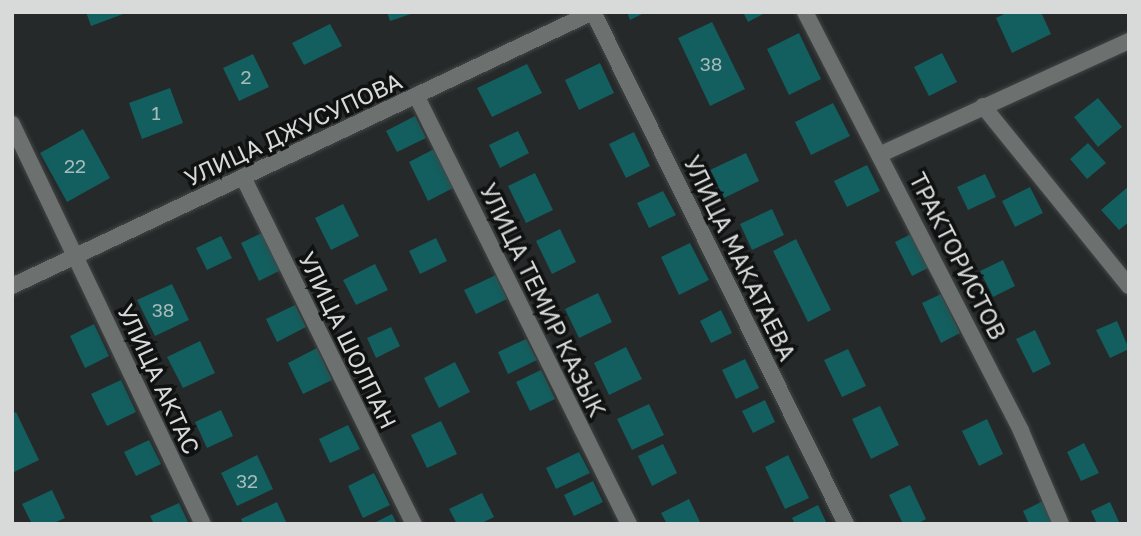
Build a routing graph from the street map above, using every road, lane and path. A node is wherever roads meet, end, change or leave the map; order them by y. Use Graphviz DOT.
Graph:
graph roads {
  1 [pos="593,12"];
  2 [pos="805,12"];
  3 [pos="1129,41"];
  4 [pos="417,97"];
  5 [pos="983,106"];
  6 [pos="12,124"];
  7 [pos="881,155"];
  8 [pos="243,177"];
  9 [pos="75,254"];
  10 [pos="12,286"];
  11 [pos="1129,286"];
  12 [pos="203,524"];
  13 [pos="414,524"];
  14 [pos="629,524"];
  15 [pos="846,524"];
  16 [pos="1061,524"];
  1 -- 4 [label="street, УЛИЦА ДЖУСУПОВА"];
  1 -- 15 [label="street, УЛИЦА МАКАТАЕВА"];
  2 -- 7 [label="street, ТРАКТОРИСТОВ"];
  3 -- 5 [label="street"];
  4 -- 8 [label="street, УЛИЦА ДЖУСУПОВА"];
  4 -- 14 [label="street, УЛИЦА ТЕМИР КАЗЫК"];
  5 -- 7 [label="street"];
  5 -- 11 [label="street"];
  6 -- 9 [label="street, УЛИЦА АКТАС"];
  7 -- 16 [label="street, ТРАКТОРИСТОВ"];
  8 -- 9 [label="street, УЛИЦА ДЖУСУПОВА"];
  8 -- 13 [label="street, УЛИЦА ШОЛПАН"];
  9 -- 10 [label="street, УЛИЦА ДЖУСУПОВА"];
  9 -- 12 [label="street, УЛИЦА АКТАС"];
}
